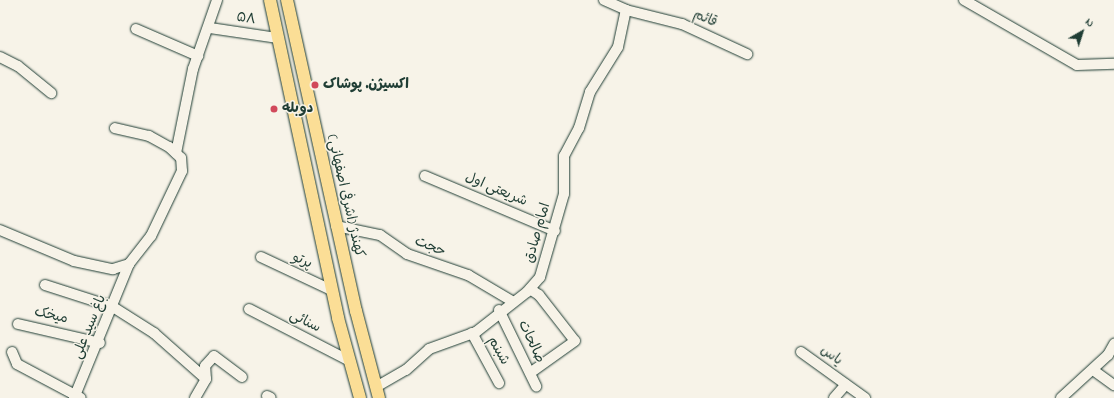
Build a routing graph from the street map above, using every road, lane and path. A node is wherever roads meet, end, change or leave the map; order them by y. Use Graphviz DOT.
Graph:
graph roads {
  1 [pos="217,0"];
  2 [pos="270,0"];
  3 [pos="287,0"];
  4 [pos="604,0"];
  5 [pos="964,0"];
  6 [pos="626,10"];
  7 [pos="210,28"];
  8 [pos="136,29"];
  9 [pos="278,38"];
  10 [pos="747,54"];
  11 [pos="198,56"];
  12 [pos="0,57"];
  13 [pos="1114,64"];
  14 [pos="305,83"];
  15 [pos="288,86"];
  16 [pos="51,92"];
  17 [pos="115,128"];
  18 [pos="176,153"];
  19 [pos="425,176"];
  20 [pos="336,226"];
  21 [pos="0,230"];
  22 [pos="555,231"];
  23 [pos="261,257"];
  24 [pos="129,264"];
  25 [pos="45,285"];
  26 [pos="530,289"];
  27 [pos="332,290"];
  28 [pos="512,301"];
  29 [pos="113,307"];
  30 [pos="249,309"];
  31 [pos="500,310"];
  32 [pos="18,324"];
  33 [pos="472,333"];
  34 [pos="100,343"];
  35 [pos="1114,346"];
  36 [pos="12,352"];
  37 [pos="801,352"];
  38 [pos="348,360"];
  39 [pos="1093,370"];
  40 [pos="530,373"];
  41 [pos="242,378"];
  42 [pos="206,379"];
  43 [pos="499,383"];
  44 [pos="846,384"];
  45 [pos="1114,385"];
  46 [pos="536,386"];
  47 [pos="378,393"];
  48 [pos="77,397"];
  49 [pos="195,398"];
  50 [pos="360,398"];
  51 [pos="834,398"];
  52 [pos="865,398"];
  53 [pos="1061,398"];
  1 -- 7 [label="street"];
  2 -- 9 [label="main road"];
  3 -- 14 [label="main road, کهندژ (اشرفی اصفهانی)"];
  4 -- 6 [label="street, قائم"];
  5 -- 13 [label="street"];
  6 -- 10 [label="street, قائم"];
  6 -- 22 [label="street, امام صادق"];
  7 -- 9 [label="street, ۵۸"];
  7 -- 11 [label="street"];
  8 -- 11 [label="street"];
  9 -- 15 [label="main road"];
  11 -- 18 [label="street"];
  12 -- 16 [label="street"];
  14 -- 15 [label="main road"];
  14 -- 20 [label="main road, کهندژ (اشرفی اصفهانی)"];
  15 -- 27 [label="main road"];
  17 -- 18 [label="street"];
  18 -- 24 [label="street, باغ سید علی"];
  19 -- 22 [label="street, شریعتی اول"];
  20 -- 28 [label="street, حجت"];
  20 -- 47 [label="main road, کهندژ (اشرفی اصفهانی)"];
  21 -- 24 [label="street"];
  22 -- 26 [label="street, امام صادق"];
  23 -- 27 [label="street, پرتو"];
  24 -- 29 [label="street, باغ سید علی"];
  25 -- 29 [label="street"];
  26 -- 28 [label="street, امام صادق"];
  26 -- 40 [label="street"];
  27 -- 38 [label="main road"];
  28 -- 31 [label="street, امام صادق"];
  29 -- 34 [label="street, باغ سید علی"];
  29 -- 42 [label="street"];
  30 -- 38 [label="street, سنائی"];
  31 -- 33 [label="street, امام صادق"];
  31 -- 40 [label="street, صالحات"];
  32 -- 34 [label="street, میخک"];
  33 -- 43 [label="street, شبنم"];
  33 -- 47 [label="street, امام صادق"];
  34 -- 48 [label="street, باغ سید علی"];
  35 -- 39 [label="street"];
  36 -- 48 [label="street"];
  37 -- 44 [label="street, یاس"];
  38 -- 50 [label="main road"];
  39 -- 45 [label="street"];
  39 -- 53 [label="street"];
  40 -- 46 [label="street, صالحات"];
  41 -- 42 [label="street"];
  42 -- 49 [label="street"];
  44 -- 51 [label="street"];
  44 -- 52 [label="street, یاس"];
}
